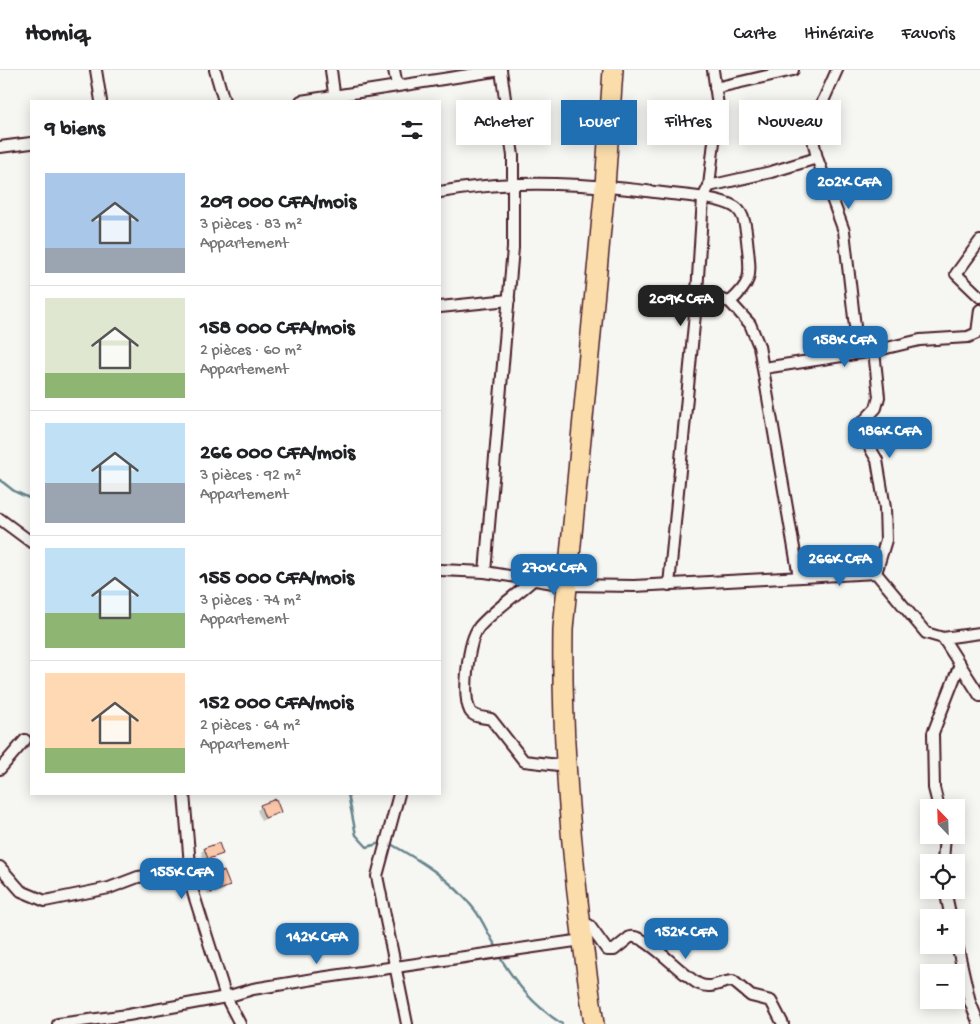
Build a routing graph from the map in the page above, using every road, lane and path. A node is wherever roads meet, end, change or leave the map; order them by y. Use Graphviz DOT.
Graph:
graph roads {
  1 [pos="96,70"];
  2 [pos="215,70"];
  3 [pos="331,70"];
  4 [pos="394,70"];
  5 [pos="501,70"];
  6 [pos="612,70"];
  7 [pos="713,70"];
  8 [pos="793,70"];
  9 [pos="837,70"];
  10 [pos="779,72"];
  11 [pos="396,86"];
  12 [pos="715,88"];
  13 [pos="335,98"];
  14 [pos="101,100"];
  15 [pos="224,100"];
  16 [pos="312,100"];
  17 [pos="30,143"];
  18 [pos="0,147"];
  19 [pos="817,158"];
  20 [pos="514,184"];
  21 [pos="605,186"];
  22 [pos="709,186"];
  23 [pos="441,192"];
  24 [pos="703,198"];
  25 [pos="980,241"];
  26 [pos="697,293"];
  27 [pos="980,297"];
  28 [pos="509,300"];
  29 [pos="730,302"];
  30 [pos="441,307"];
  31 [pos="980,310"];
  32 [pos="874,351"];
  33 [pos="858,353"];
  34 [pos="764,368"];
  35 [pos="0,519"];
  36 [pos="30,541"];
  37 [pos="441,570"];
  38 [pos="484,572"];
  39 [pos="876,573"];
  40 [pos="799,577"];
  41 [pos="532,581"];
  42 [pos="566,585"];
  43 [pos="669,585"];
  44 [pos="980,633"];
  45 [pos="943,638"];
  46 [pos="960,664"];
  47 [pos="980,696"];
  48 [pos="25,740"];
  49 [pos="567,766"];
  50 [pos="0,768"];
  51 [pos="184,795"];
  52 [pos="399,795"];
  53 [pos="937,799"];
  54 [pos="0,867"];
  55 [pos="191,871"];
  56 [pos="582,934"];
  57 [pos="959,954"];
  58 [pos="395,968"];
  59 [pos="226,997"];
  60 [pos="85,1022"];
  61 [pos="58,1024"];
  62 [pos="240,1024"];
  63 [pos="407,1024"];
  64 [pos="594,1024"];
  65 [pos="783,1024"];
  66 [pos="979,1024"];
  1 -- 14 [label="street"];
  2 -- 15 [label="street"];
  3 -- 13 [label="street"];
  4 -- 11 [label="street"];
  5 -- 11 [label="street"];
  5 -- 20 [label="street"];
  6 -- 21 [label="highway"];
  7 -- 12 [label="street"];
  8 -- 10 [label="street"];
  9 -- 19 [label="street"];
  10 -- 12 [label="street"];
  11 -- 13 [label="street"];
  12 -- 22 [label="street"];
  13 -- 16 [label="street"];
  17 -- 18 [label="street"];
  19 -- 22 [label="street"];
  19 -- 33 [label="street"];
  20 -- 21 [label="street"];
  20 -- 23 [label="street"];
  20 -- 28 [label="street"];
  21 -- 24 [label="street"];
  21 -- 42 [label="highway"];
  22 -- 24 [label="street"];
  24 -- 26 [label="street"];
  24 -- 29 [label="street"];
  25 -- 27 [label="street"];
  26 -- 29 [label="street"];
  26 -- 43 [label="street"];
  28 -- 30 [label="street"];
  28 -- 38 [label="street"];
  29 -- 34 [label="street"];
  31 -- 32 [label="street"];
  32 -- 33 [label="street"];
  32 -- 39 [label="street"];
  33 -- 34 [label="street"];
  34 -- 40 [label="street"];
  35 -- 36 [label="street"];
  37 -- 38 [label="street"];
  38 -- 41 [label="street"];
  39 -- 40 [label="street"];
  39 -- 45 [label="street"];
  40 -- 43 [label="street"];
  41 -- 42 [label="street"];
  41 -- 49 [label="street"];
  42 -- 43 [label="street"];
  42 -- 49 [label="highway"];
  44 -- 45 [label="street"];
  45 -- 46 [label="street"];
  46 -- 47 [label="street"];
  46 -- 53 [label="street"];
  48 -- 50 [label="street"];
  49 -- 56 [label="highway"];
  51 -- 55 [label="street"];
  52 -- 58 [label="street"];
  54 -- 55 [label="street"];
  55 -- 59 [label="street"];
  56 -- 58 [label="street"];
  56 -- 64 [label="highway"];
  56 -- 65 [label="street"];
  57 -- 66 [label="street"];
  58 -- 59 [label="street"];
  58 -- 63 [label="street"];
  59 -- 60 [label="street"];
  59 -- 62 [label="street"];
  60 -- 61 [label="street"];
}
